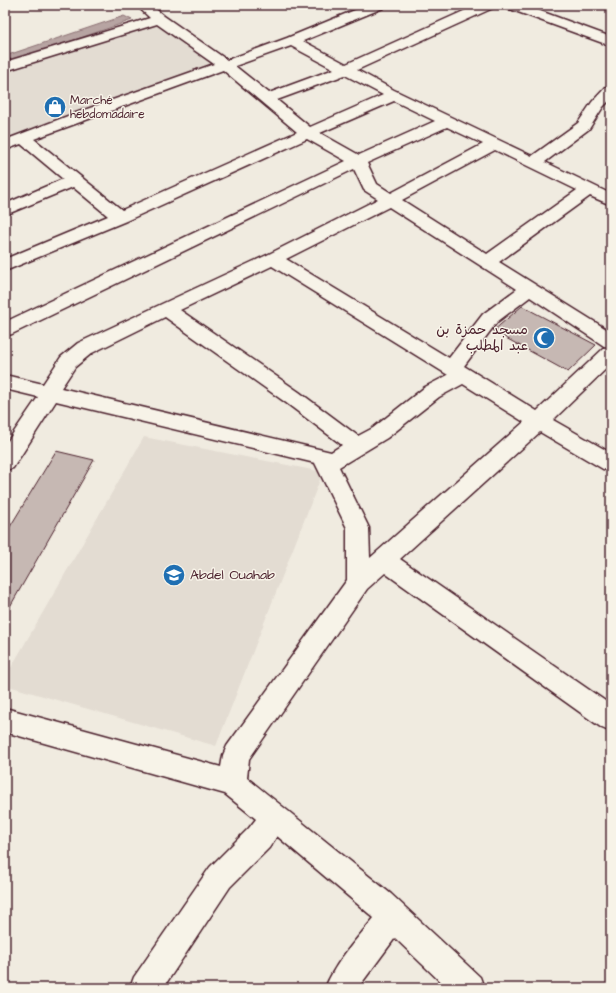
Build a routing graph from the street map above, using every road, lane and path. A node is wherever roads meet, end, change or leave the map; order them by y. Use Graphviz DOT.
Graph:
graph roads {
  1 [pos="143,5"];
  2 [pos="378,5"];
  3 [pos="488,5"];
  4 [pos="512,5"];
  5 [pos="159,19"];
  6 [pos="292,41"];
  7 [pos="611,42"];
  8 [pos="225,65"];
  9 [pos="5,67"];
  10 [pos="346,70"];
  11 [pos="611,90"];
  12 [pos="394,96"];
  13 [pos="267,99"];
  14 [pos="447,121"];
  15 [pos="308,133"];
  16 [pos="24,139"];
  17 [pos="495,144"];
  18 [pos="5,145"];
  19 [pos="358,161"];
  20 [pos="533,163"];
  21 [pos="75,180"];
  22 [pos="603,194"];
  23 [pos="390,200"];
  24 [pos="5,210"];
  25 [pos="120,217"];
  26 [pos="273,258"];
  27 [pos="487,262"];
  28 [pos="5,265"];
  29 [pos="529,289"];
  30 [pos="166,309"];
  31 [pos="5,330"];
  32 [pos="611,341"];
  33 [pos="611,353"];
  34 [pos="458,372"];
  35 [pos="5,382"];
  36 [pos="49,393"];
  37 [pos="538,422"];
  38 [pos="357,446"];
  39 [pos="5,462"];
  40 [pos="611,463"];
  41 [pos="327,464"];
  42 [pos="384,560"];
  43 [pos="359,582"];
  44 [pos="611,720"];
  45 [pos="7,724"];
  46 [pos="233,783"];
  47 [pos="274,816"];
  48 [pos="394,916"];
  49 [pos="145,988"];
  50 [pos="340,988"];
  51 [pos="469,988"];
  1 -- 5 [label="street"];
  2 -- 6 [label="street"];
  3 -- 10 [label="street"];
  4 -- 7 [label="street"];
  5 -- 8 [label="street"];
  5 -- 9 [label="street"];
  6 -- 8 [label="street"];
  6 -- 10 [label="street"];
  8 -- 13 [label="street"];
  8 -- 16 [label="street"];
  10 -- 12 [label="street"];
  10 -- 13 [label="street"];
  11 -- 20 [label="street"];
  12 -- 14 [label="street"];
  12 -- 15 [label="street"];
  13 -- 15 [label="street"];
  14 -- 17 [label="street"];
  14 -- 19 [label="street"];
  15 -- 19 [label="street"];
  15 -- 25 [label="street"];
  16 -- 18 [label="street"];
  16 -- 21 [label="street"];
  17 -- 20 [label="street"];
  17 -- 23 [label="street"];
  19 -- 23 [label="street"];
  19 -- 31 [label="street"];
  20 -- 22 [label="street"];
  21 -- 24 [label="street"];
  21 -- 25 [label="street"];
  22 -- 27 [label="street"];
  23 -- 26 [label="street"];
  23 -- 27 [label="street"];
  25 -- 28 [label="street"];
  26 -- 30 [label="street"];
  26 -- 34 [label="street"];
  27 -- 29 [label="street"];
  29 -- 32 [label="street"];
  29 -- 34 [label="street"];
  30 -- 36 [label="street"];
  30 -- 38 [label="street"];
  33 -- 37 [label="street"];
  34 -- 37 [label="street"];
  34 -- 38 [label="street"];
  35 -- 36 [label="street"];
  36 -- 39 [label="street"];
  36 -- 41 [label="street"];
  37 -- 40 [label="street"];
  37 -- 42 [label="street"];
  38 -- 41 [label="street"];
  41 -- 43 [label="street"];
  42 -- 43 [label="street"];
  42 -- 44 [label="street"];
  43 -- 46 [label="street"];
  45 -- 46 [label="street"];
  46 -- 47 [label="street"];
  47 -- 48 [label="street"];
  47 -- 49 [label="street"];
  48 -- 50 [label="street"];
  48 -- 51 [label="street"];
}
